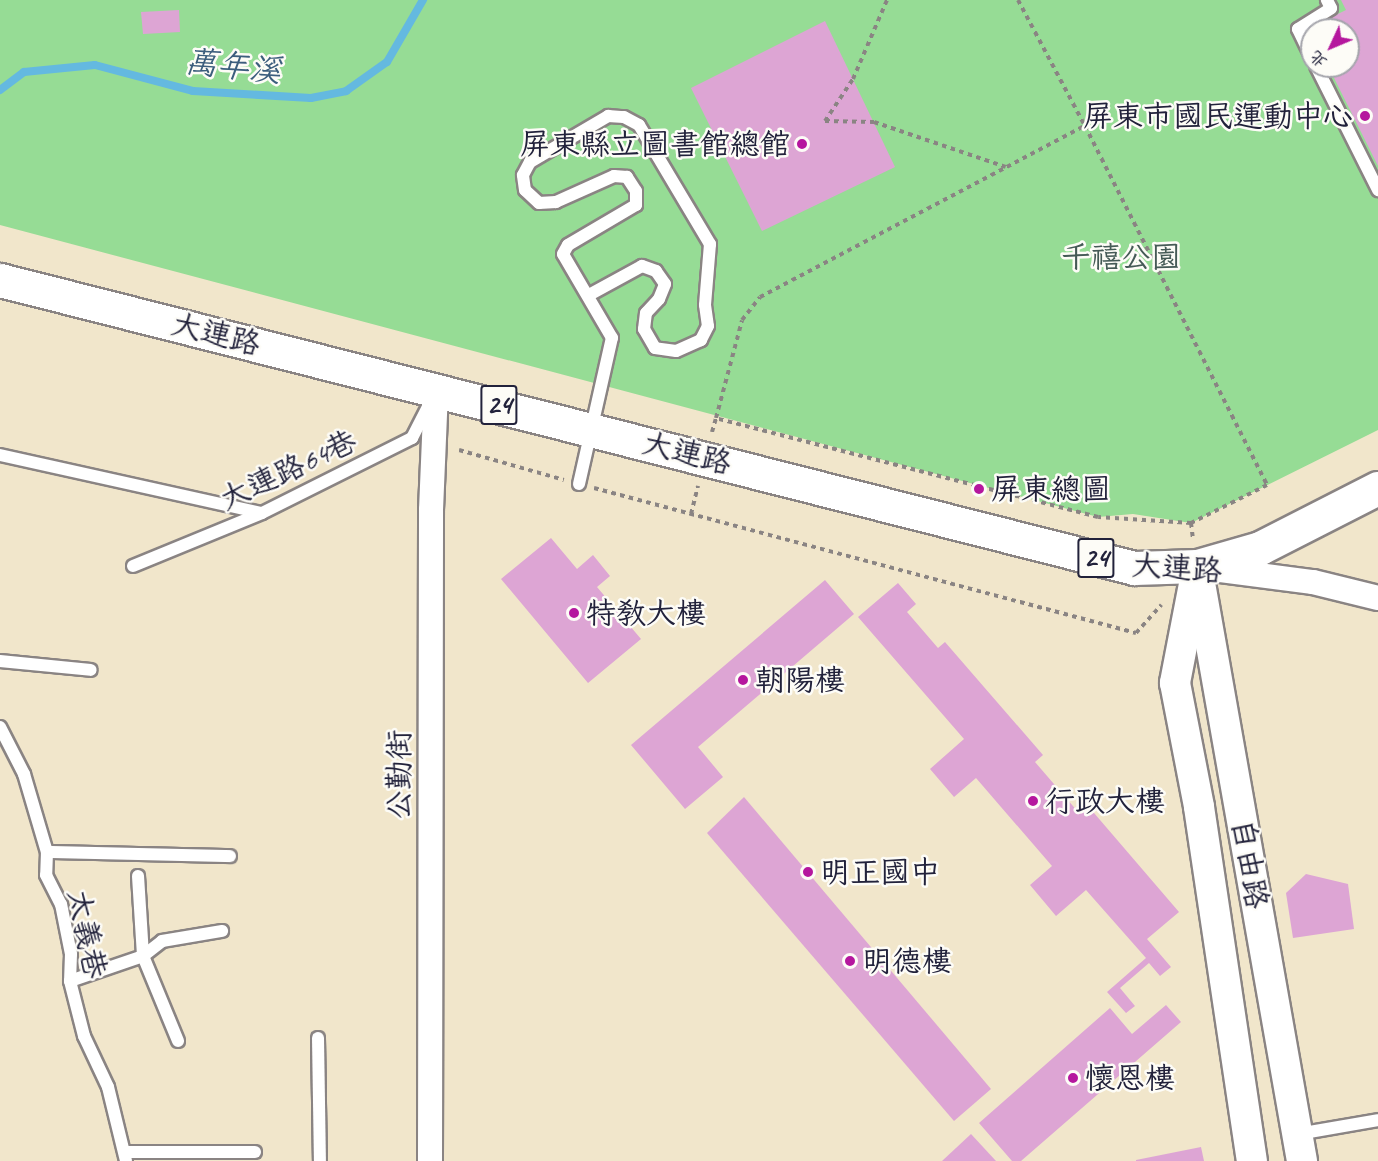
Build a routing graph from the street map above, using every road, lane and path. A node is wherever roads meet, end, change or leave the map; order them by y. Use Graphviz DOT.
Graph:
graph roads {
  1 [pos="887,0"];
  2 [pos="1018,0"];
  3 [pos="1327,0"];
  4 [pos="1315,18"];
  5 [pos="1322,78"];
  6 [pos="1085,126"];
  7 [pos="1006,167"];
  8 [pos="1378,190"];
  9 [pos="0,280"];
  10 [pos="590,295"];
  11 [pos="436,389"];
  12 [pos="716,418"];
  13 [pos="591,429"];
  14 [pos="455,444"];
  15 [pos="0,455"];
  16 [pos="705,458"];
  17 [pos="579,484"];
  18 [pos="1378,488"];
  19 [pos="262,513"];
  20 [pos="691,514"];
  21 [pos="1191,523"];
  22 [pos="133,566"];
  23 [pos="1197,567"];
  24 [pos="1378,598"];
  25 [pos="1167,600"];
  26 [pos="0,661"];
  27 [pos="92,670"];
  28 [pos="0,728"];
  29 [pos="47,852"];
  30 [pos="231,856"];
  31 [pos="138,876"];
  32 [pos="222,931"];
  33 [pos="143,956"];
  34 [pos="70,981"];
  35 [pos="318,1038"];
  36 [pos="178,1041"];
  37 [pos="1378,1120"];
  38 [pos="1300,1148"];
  39 [pos="255,1152"];
  40 [pos="126,1157"];
  41 [pos="320,1161"];
  42 [pos="430,1161"];
  43 [pos="1252,1161"];
  1 -- 7 [label="path"];
  2 -- 6 [label="path"];
  3 -- 4 [label="lane"];
  5 -- 8 [label="lane"];
  6 -- 7 [label="path"];
  6 -- 21 [label="path"];
  7 -- 12 [label="path"];
  9 -- 11 [label="main road, 大連路 / 24"];
  10 -- 10 [label="lane"];
  10 -- 13 [label="lane"];
  11 -- 13 [label="main road, 大連路 / 24"];
  11 -- 19 [label="lane, 大連路64巷"];
  11 -- 42 [label="street, 公勤街"];
  12 -- 16 [label="path"];
  12 -- 21 [label="path"];
  13 -- 16 [label="main road, 大連路 / 24"];
  13 -- 17 [label="lane"];
  14 -- 17 [label="path"];
  15 -- 19 [label="lane"];
  16 -- 20 [label="path"];
  16 -- 23 [label="main road, 大連路 / 24"];
  17 -- 20 [label="path"];
  18 -- 23 [label="main road, 24"];
  19 -- 22 [label="lane, 大連路64巷"];
  20 -- 25 [label="path"];
  21 -- 23 [label="path"];
  23 -- 24 [label="street, 大連路"];
  23 -- 38 [label="street, 自由路"];
  23 -- 43 [label="street, 自由路"];
  26 -- 27 [label="lane"];
  28 -- 29 [label="lane, 太義巷"];
  29 -- 30 [label="lane"];
  29 -- 34 [label="lane, 太義巷"];
  31 -- 33 [label="lane"];
  32 -- 33 [label="lane"];
  33 -- 34 [label="lane"];
  33 -- 36 [label="lane"];
  34 -- 40 [label="lane, 太義巷"];
  35 -- 41 [label="lane"];
  37 -- 38 [label="lane"];
  39 -- 40 [label="lane"];
}
